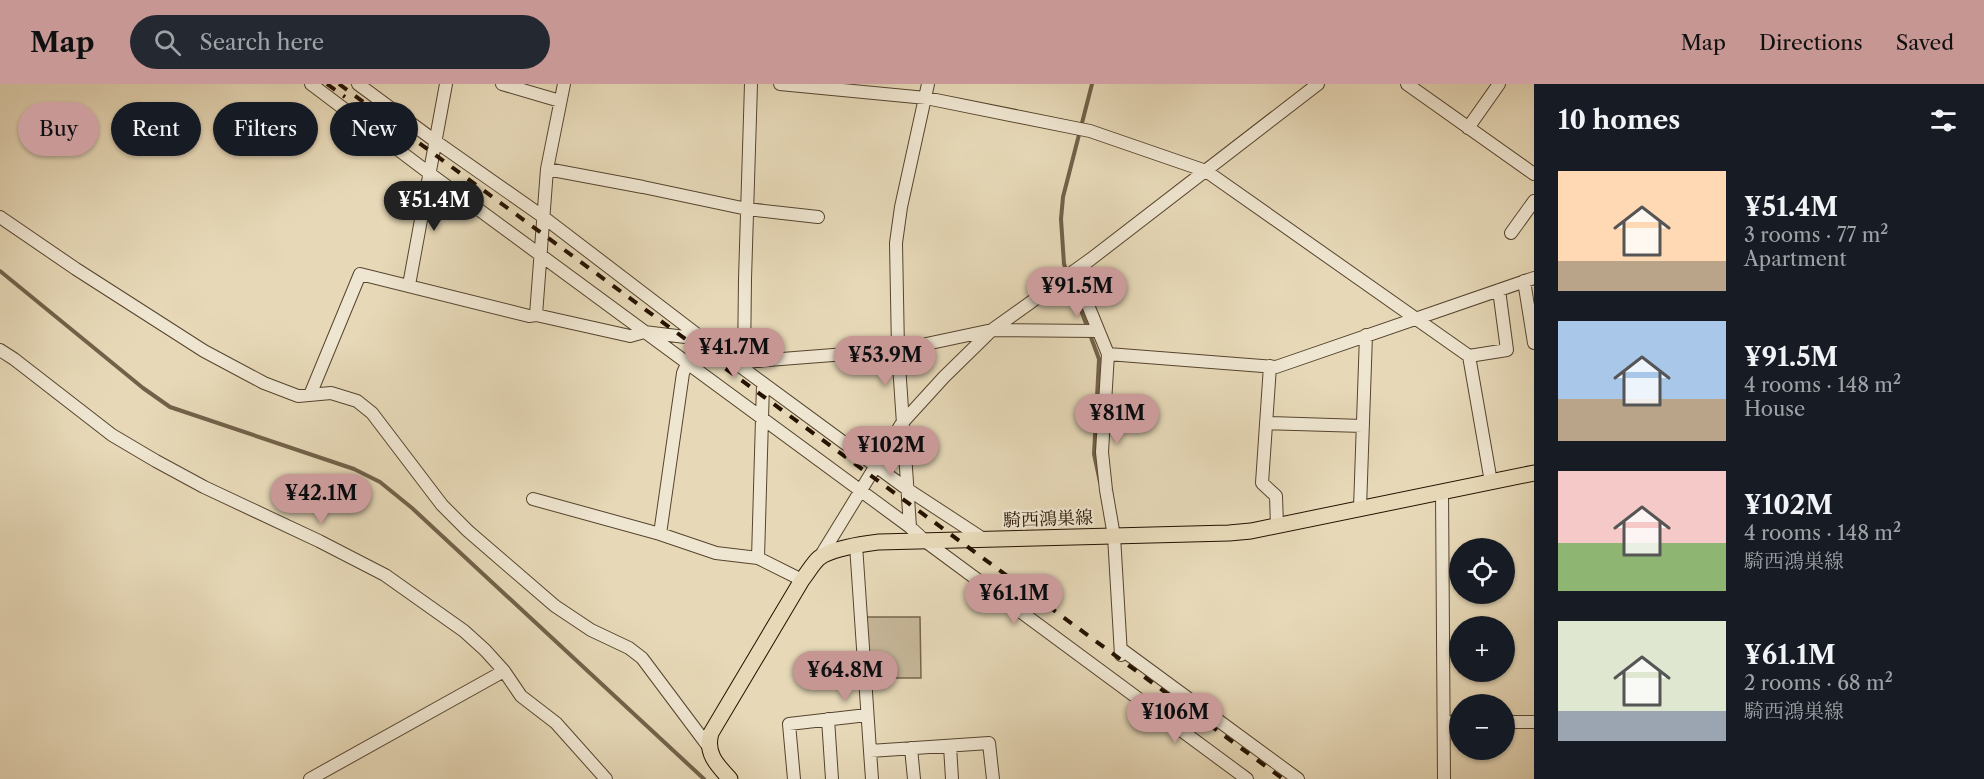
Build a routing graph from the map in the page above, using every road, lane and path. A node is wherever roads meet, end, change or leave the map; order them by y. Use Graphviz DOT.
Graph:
graph roads {
  1 [pos="311,84"];
  2 [pos="358,84"];
  3 [pos="446,84"];
  4 [pos="502,84"];
  5 [pos="564,84"];
  6 [pos="751,84"];
  7 [pos="780,84"];
  8 [pos="928,84"];
  9 [pos="1318,84"];
  10 [pos="1407,84"];
  11 [pos="1499,84"];
  12 [pos="926,98"];
  13 [pos="560,101"];
  14 [pos="1468,128"];
  15 [pos="435,141"];
  16 [pos="547,169"];
  17 [pos="1206,171"];
  18 [pos="429,173"];
  19 [pos="1534,174"];
  20 [pos="1534,201"];
  21 [pos="747,209"];
  22 [pos="542,216"];
  23 [pos="0,217"];
  24 [pos="818,217"];
  25 [pos="1511,233"];
  26 [pos="541,255"];
  27 [pos="1074,271"];
  28 [pos="1529,279"];
  29 [pos="409,285"];
  30 [pos="1499,290"];
  31 [pos="536,315"];
  32 [pos="1414,318"];
  33 [pos="992,330"];
  34 [pos="1098,331"];
  35 [pos="644,332"];
  36 [pos="1366,335"];
  37 [pos="703,339"];
  38 [pos="1534,344"];
  39 [pos="0,350"];
  40 [pos="898,350"];
  41 [pos="1108,354"];
  42 [pos="1469,356"];
  43 [pos="688,363"];
  44 [pos="743,364"];
  45 [pos="1270,366"];
  46 [pos="764,384"];
  47 [pos="310,395"];
  48 [pos="762,419"];
  49 [pos="902,423"];
  50 [pos="1266,423"];
  51 [pos="1363,426"];
  52 [pos="876,465"];
  53 [pos="1534,473"];
  54 [pos="1491,482"];
  55 [pos="907,489"];
  56 [pos="861,491"];
  57 [pos="1442,491"];
  58 [pos="533,498"];
  59 [pos="1360,508"];
  60 [pos="1277,526"];
  61 [pos="910,527"];
  62 [pos="660,534"];
  63 [pos="1111,537"];
  64 [pos="985,540"];
  65 [pos="925,541"];
  66 [pos="856,545"];
  67 [pos="820,557"];
  68 [pos="758,558"];
  69 [pos="802,580"];
  70 [pos="504,671"];
  71 [pos="867,715"];
  72 [pos="828,719"];
  73 [pos="1515,722"];
  74 [pos="1534,722"];
  75 [pos="1444,723"];
  76 [pos="1449,723"];
  77 [pos="708,746"];
  78 [pos="950,746"];
  79 [pos="911,748"];
  80 [pos="870,751"];
  81 [pos="310,779"];
  82 [pos="606,779"];
  83 [pos="730,779"];
  84 [pos="794,779"];
  85 [pos="832,779"];
  86 [pos="873,779"];
  87 [pos="914,779"];
  88 [pos="952,779"];
  89 [pos="993,779"];
  90 [pos="1247,779"];
  91 [pos="1298,779"];
  92 [pos="1444,779"];
  1 -- 18 [label="street"];
  2 -- 15 [label="street"];
  3 -- 15 [label="street"];
  4 -- 13 [label="street"];
  5 -- 13 [label="street"];
  6 -- 21 [label="street"];
  7 -- 12 [label="street"];
  8 -- 12 [label="street"];
  9 -- 17 [label="street"];
  10 -- 14 [label="street"];
  11 -- 14 [label="street"];
  12 -- 17 [label="street"];
  12 -- 40 [label="street"];
  13 -- 16 [label="street"];
  14 -- 19 [label="street"];
  15 -- 18 [label="street"];
  15 -- 22 [label="street"];
  16 -- 21 [label="street"];
  16 -- 22 [label="street"];
  17 -- 27 [label="street"];
  17 -- 32 [label="street"];
  18 -- 26 [label="street"];
  18 -- 29 [label="street"];
  20 -- 25 [label="street"];
  21 -- 24 [label="street"];
  21 -- 44 [label="street"];
  22 -- 26 [label="street"];
  22 -- 37 [label="street"];
  23 -- 47 [label="street"];
  26 -- 31 [label="street"];
  26 -- 35 [label="street"];
  27 -- 33 [label="street"];
  27 -- 34 [label="street"];
  28 -- 30 [label="street"];
  28 -- 38 [label="street"];
  29 -- 31 [label="street"];
  29 -- 47 [label="street"];
  30 -- 32 [label="street"];
  30 -- 42 [label="street"];
  31 -- 35 [label="street"];
  32 -- 36 [label="street"];
  32 -- 42 [label="street"];
  33 -- 34 [label="street"];
  33 -- 40 [label="street"];
  33 -- 49 [label="street"];
  34 -- 41 [label="street"];
  35 -- 37 [label="street"];
  35 -- 43 [label="street"];
  36 -- 45 [label="street"];
  36 -- 51 [label="street"];
  37 -- 44 [label="street"];
  39 -- 70 [label="street"];
  40 -- 44 [label="street"];
  40 -- 49 [label="street"];
  41 -- 45 [label="street"];
  41 -- 63 [label="street"];
  42 -- 54 [label="street"];
  43 -- 48 [label="street"];
  43 -- 62 [label="street"];
  44 -- 46 [label="street"];
  45 -- 50 [label="street"];
  46 -- 48 [label="street"];
  46 -- 52 [label="street"];
  47 -- 77 [label="street"];
  48 -- 56 [label="street"];
  48 -- 68 [label="street"];
  49 -- 52 [label="street"];
  49 -- 55 [label="street"];
  50 -- 51 [label="street"];
  50 -- 60 [label="street"];
  51 -- 59 [label="street"];
  52 -- 55 [label="street"];
  52 -- 56 [label="street"];
  53 -- 54 [label="main road, 騎西鴻巣線"];
  54 -- 57 [label="main road, 騎西鴻巣線"];
  55 -- 61 [label="street"];
  55 -- 64 [label="street"];
  56 -- 61 [label="street"];
  56 -- 67 [label="street"];
  57 -- 59 [label="main road, 騎西鴻巣線"];
  57 -- 75 [label="street"];
  58 -- 62 [label="street"];
  59 -- 60 [label="main road, 騎西鴻巣線"];
  60 -- 63 [label="main road, 騎西鴻巣線"];
  61 -- 65 [label="street"];
  62 -- 68 [label="street"];
  63 -- 64 [label="main road, 騎西鴻巣線"];
  63 -- 91 [label="street"];
  64 -- 65 [label="main road, 騎西鴻巣線"];
  65 -- 66 [label="main road, 騎西鴻巣線"];
  65 -- 90 [label="street"];
  66 -- 67 [label="main road, 騎西鴻巣線"];
  66 -- 71 [label="street"];
  67 -- 69 [label="main road"];
  68 -- 69 [label="street"];
  69 -- 77 [label="main road"];
  70 -- 81 [label="street"];
  70 -- 82 [label="street"];
  71 -- 72 [label="street"];
  71 -- 80 [label="street"];
  72 -- 84 [label="street"];
  72 -- 85 [label="street"];
  73 -- 74 [label="street"];
  75 -- 76 [label="street"];
  75 -- 92 [label="street"];
  77 -- 83 [label="main road"];
  78 -- 79 [label="street"];
  78 -- 88 [label="street"];
  78 -- 89 [label="street"];
  79 -- 80 [label="street"];
  79 -- 87 [label="street"];
  80 -- 86 [label="street"];
}
